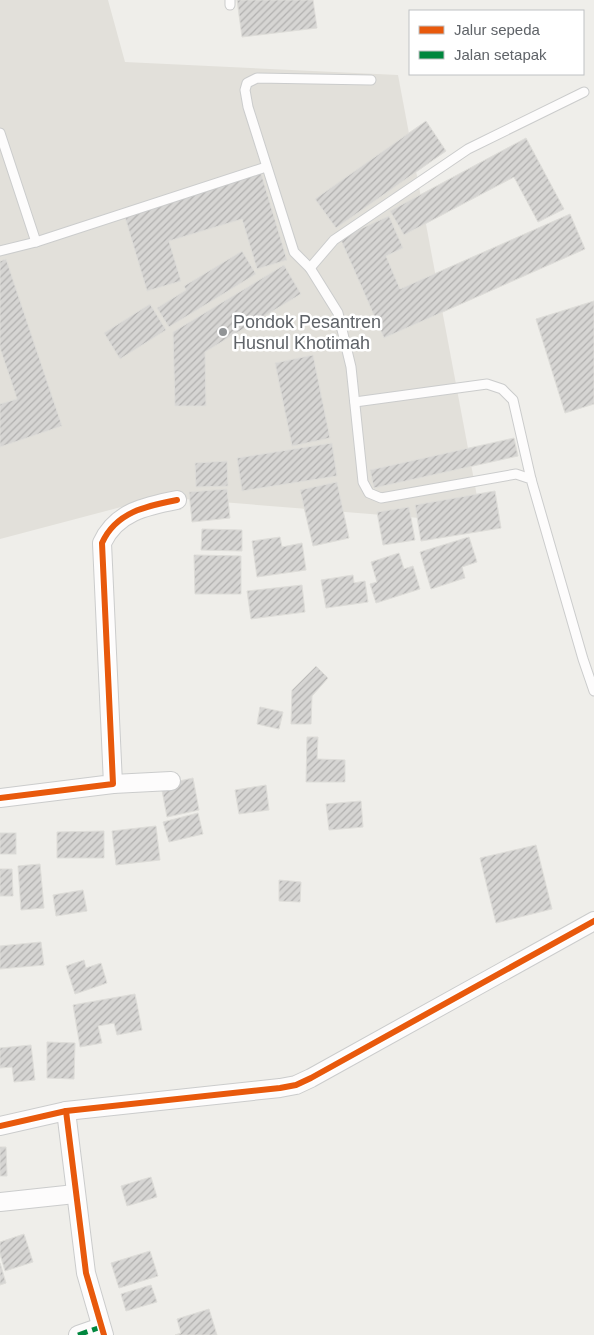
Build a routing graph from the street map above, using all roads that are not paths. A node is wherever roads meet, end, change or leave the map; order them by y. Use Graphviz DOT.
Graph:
graph roads {
  1 [pos="371,80"];
  2 [pos="584,92"];
  3 [pos="0,133"];
  4 [pos="266,167"];
  5 [pos="36,242"];
  6 [pos="0,251"];
  7 [pos="310,268"];
  8 [pos="355,402"];
  9 [pos="531,479"];
  10 [pos="177,500"];
  11 [pos="594,691"];
  12 [pos="171,781"];
  13 [pos="113,784"];
  14 [pos="0,798"];
  15 [pos="594,921"];
  16 [pos="66,1110"];
  17 [pos="0,1126"];
  18 [pos="75,1194"];
  19 [pos="0,1202"];
  20 [pos="102,1331"];
  21 [pos="78,1335"];
  1 -- 4 [label="lane"];
  2 -- 7 [label="lane"];
  3 -- 5 [label="lane"];
  4 -- 5 [label="lane"];
  4 -- 7 [label="lane"];
  5 -- 6 [label="lane"];
  7 -- 8 [label="lane"];
  8 -- 9 [label="lane"];
  8 -- 9 [label="lane"];
  9 -- 11 [label="lane"];
  10 -- 13 [label="street"];
  12 -- 13 [label="street"];
  13 -- 14 [label="street"];
  15 -- 16 [label="street"];
  16 -- 17 [label="street"];
  16 -- 18 [label="street"];
  18 -- 19 [label="street"];
  18 -- 20 [label="street"];
  20 -- 21 [label="street"];
}
